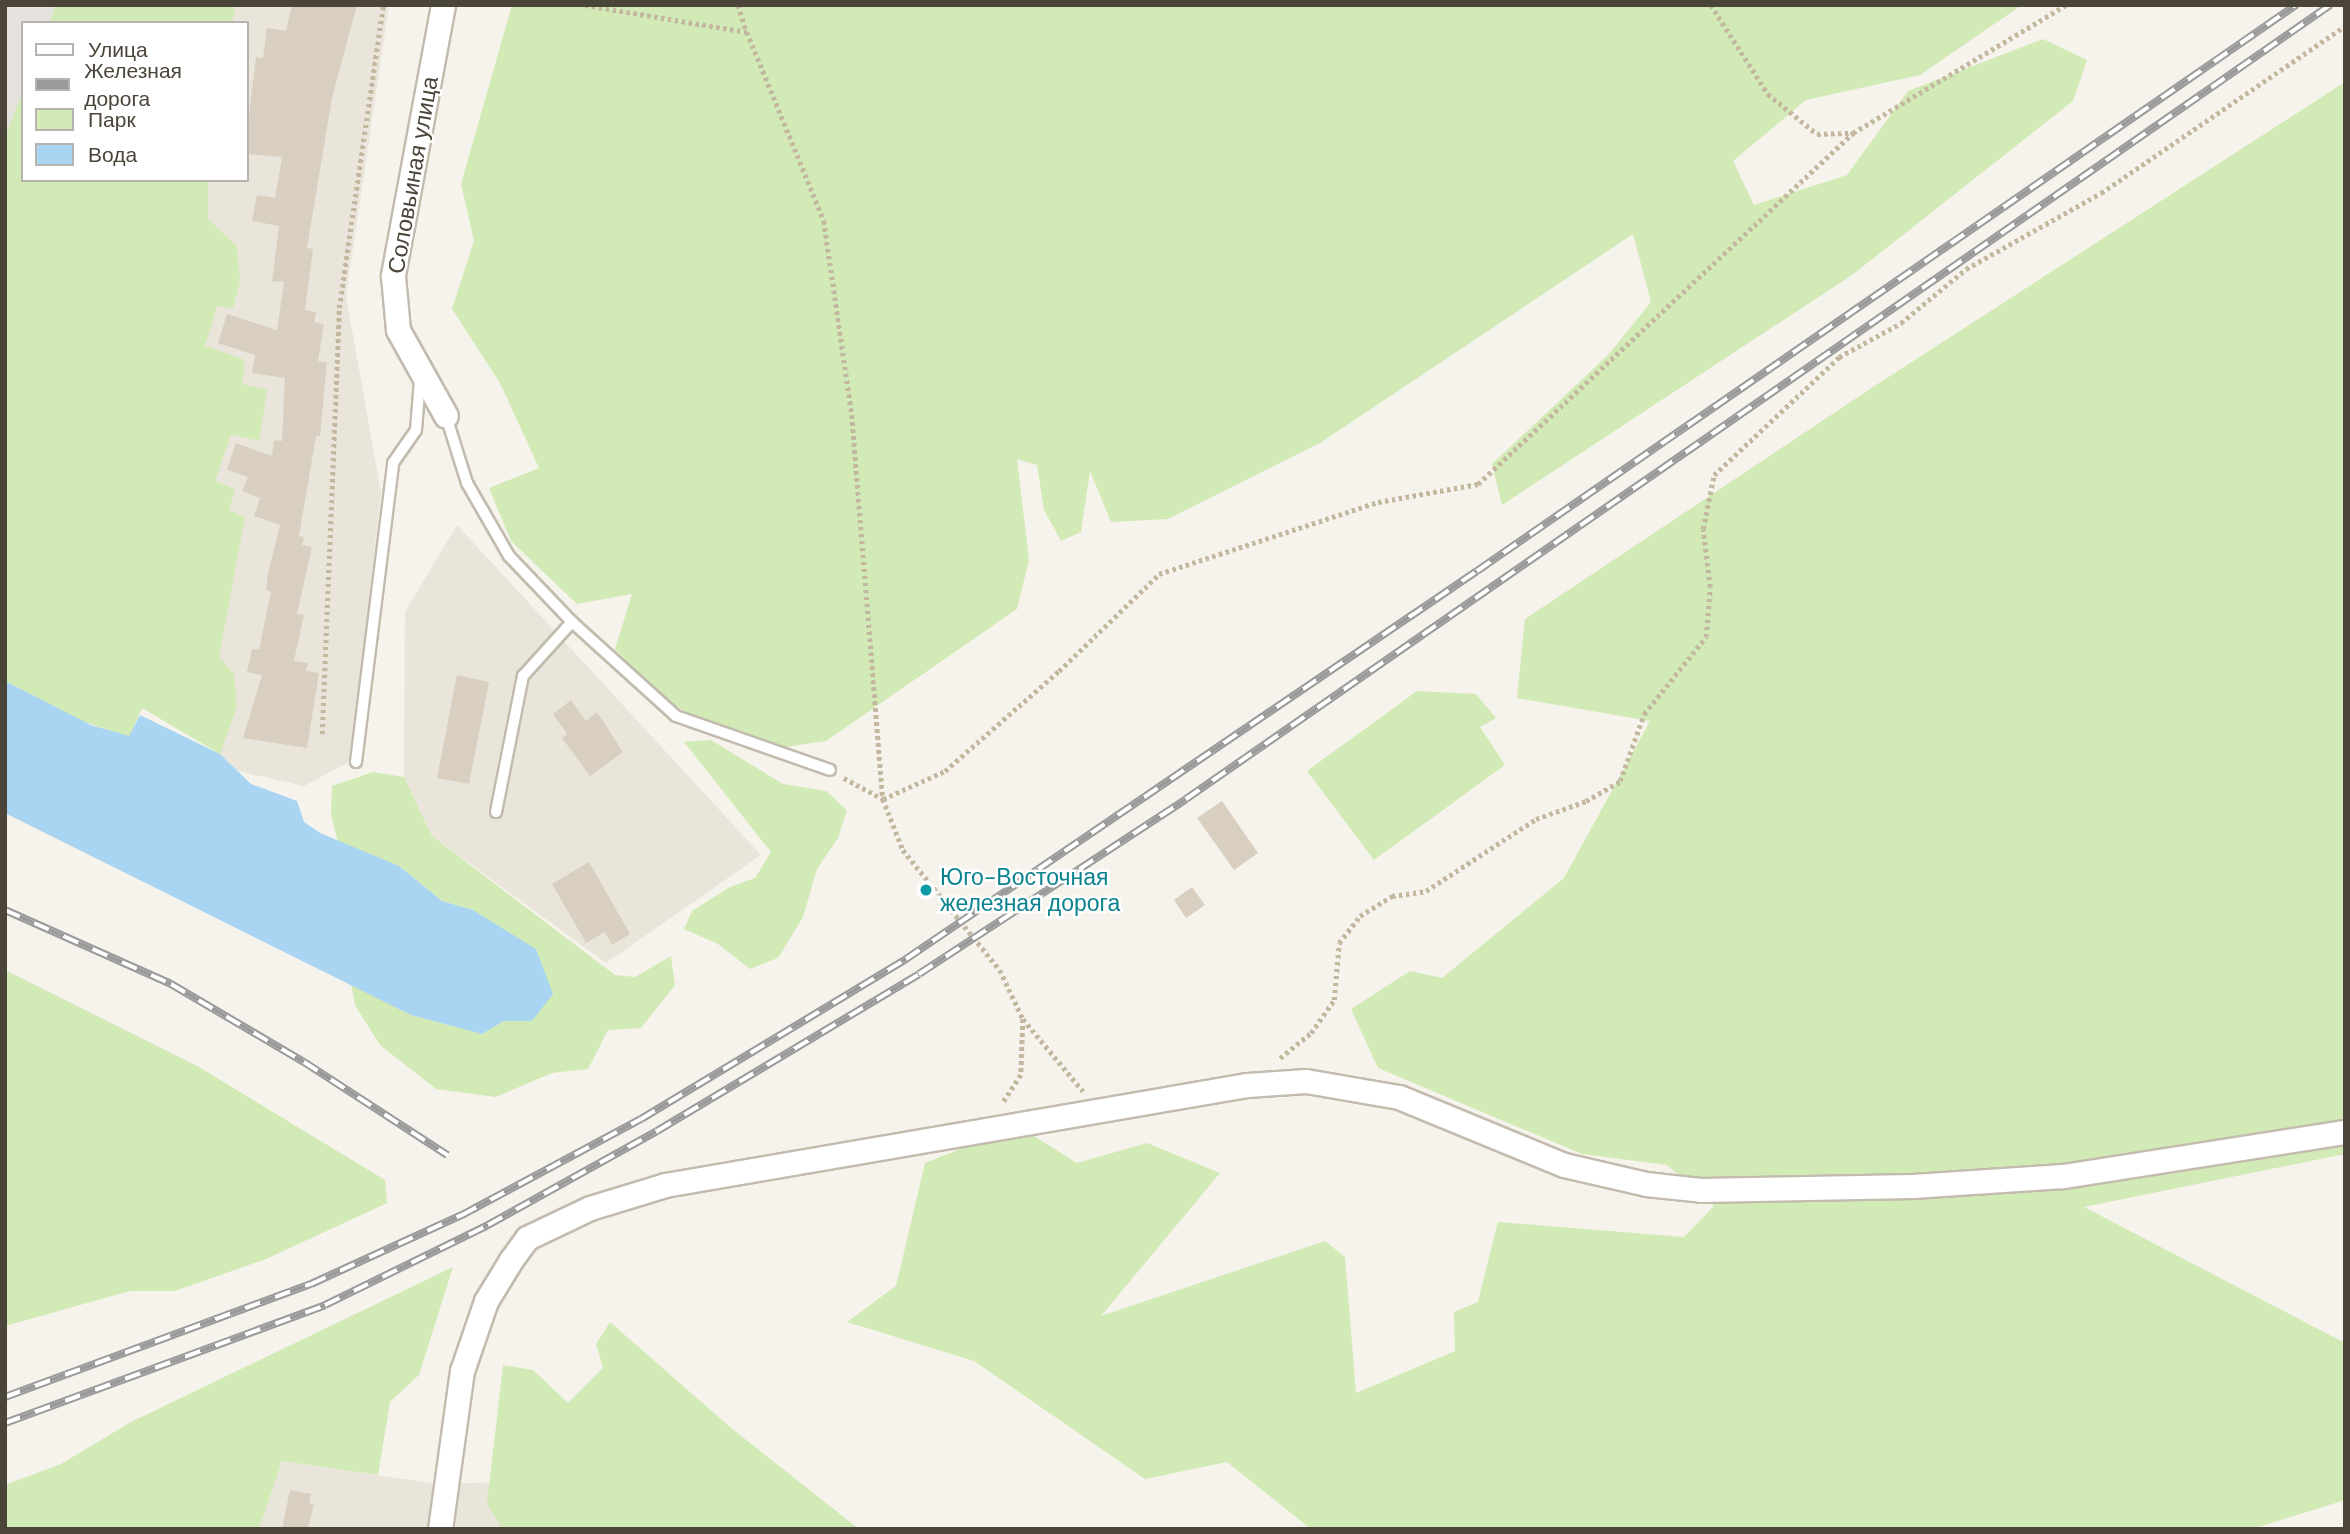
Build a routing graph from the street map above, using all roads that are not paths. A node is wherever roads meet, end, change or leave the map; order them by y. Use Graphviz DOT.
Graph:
graph roads {
  1 [pos="443,5"];
  2 [pos="421,367"];
  3 [pos="446,416"];
  4 [pos="572,622"];
  5 [pos="356,762"];
  6 [pos="830,770"];
  7 [pos="496,812"];
  8 [pos="2345,1132"];
  9 [pos="440,1529"];
  1 -- 2 [label="street, Соловьиная улица"];
  2 -- 3 [label="street, Соловьиная улица"];
  2 -- 5 [label="lane"];
  3 -- 4 [label="lane"];
  4 -- 6 [label="lane"];
  4 -- 7 [label="lane"];
  8 -- 9 [label="street"];
}
